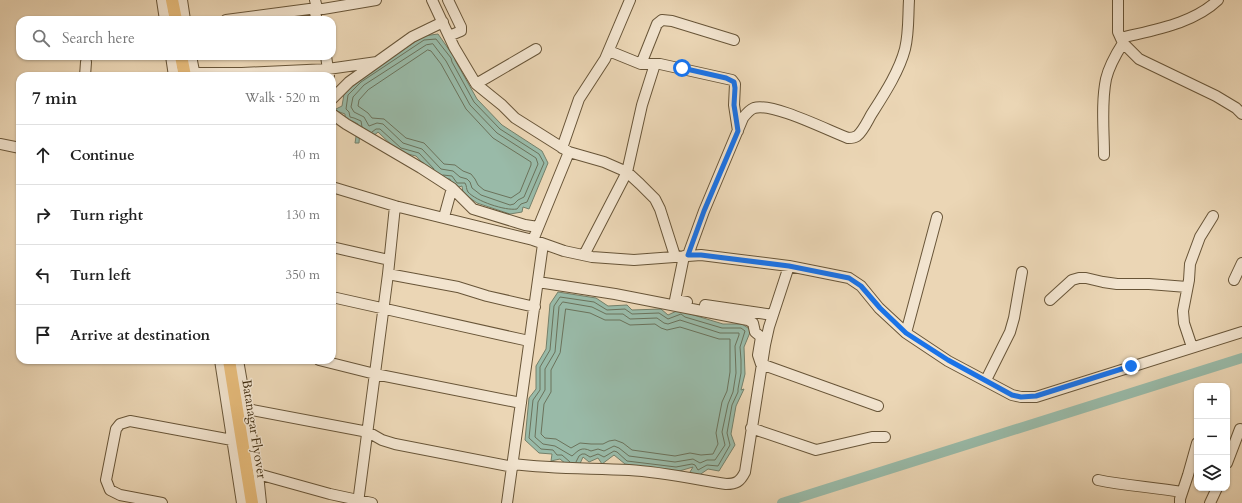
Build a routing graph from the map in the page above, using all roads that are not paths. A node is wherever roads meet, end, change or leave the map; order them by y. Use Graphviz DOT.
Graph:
graph roads {
  1 [pos="162,0"];
  2 [pos="172,0"];
  3 [pos="182,0"];
  4 [pos="376,0"];
  5 [pos="432,0"];
  6 [pos="448,0"];
  7 [pos="630,0"];
  8 [pos="909,0"];
  9 [pos="1118,0"];
  10 [pos="1218,0"];
  11 [pos="316,6"];
  12 [pos="164,16"];
  13 [pos="175,16"];
  14 [pos="184,16"];
  15 [pos="252,16"];
  16 [pos="317,16"];
  17 [pos="443,22"];
  18 [pos="449,36"];
  19 [pos="734,40"];
  20 [pos="1122,40"];
  21 [pos="536,49"];
  22 [pos="609,51"];
  23 [pos="172,60"];
  24 [pos="183,60"];
  25 [pos="191,60"];
  26 [pos="326,60"];
  27 [pos="86,62"];
  28 [pos="377,62"];
  29 [pos="641,64"];
  30 [pos="656,64"];
  31 [pos="85,72"];
  32 [pos="173,72"];
  33 [pos="189,72"];
  34 [pos="191,72"];
  35 [pos="328,72"];
  36 [pos="476,84"];
  37 [pos="336,94"];
  38 [pos="1242,114"];
  39 [pos="336,117"];
  40 [pos="738,131"];
  41 [pos="0,144"];
  42 [pos="16,147"];
  43 [pos="566,150"];
  44 [pos="1104,155"];
  45 [pos="627,172"];
  46 [pos="336,188"];
  47 [pos="452,188"];
  48 [pos="395,206"];
  49 [pos="1213,216"];
  50 [pos="444,217"];
  51 [pos="937,217"];
  52 [pos="538,227"];
  53 [pos="533,240"];
  54 [pos="543,244"];
  55 [pos="336,248"];
  56 [pos="584,255"];
  57 [pos="682,256"];
  58 [pos="389,260"];
  59 [pos="1242,263"];
  60 [pos="789,266"];
  61 [pos="1022,272"];
  62 [pos="388,274"];
  63 [pos="1234,280"];
  64 [pos="538,282"];
  65 [pos="1187,287"];
  66 [pos="336,298"];
  67 [pos="1050,300"];
  68 [pos="535,307"];
  69 [pos="382,308"];
  70 [pos="773,315"];
  71 [pos="1242,332"];
  72 [pos="906,333"];
  73 [pos="529,341"];
  74 [pos="1192,347"];
  75 [pos="221,364"];
  76 [pos="230,364"];
  77 [pos="239,364"];
  78 [pos="335,364"];
  79 [pos="762,364"];
  80 [pos="375,374"];
  81 [pos="986,380"];
  82 [pos="521,403"];
  83 [pos="878,406"];
  84 [pos="247,409"];
  85 [pos="751,428"];
  86 [pos="1240,429"];
  87 [pos="368,432"];
  88 [pos="885,437"];
  89 [pos="232,440"];
  90 [pos="1194,454"];
  91 [pos="1230,455"];
  92 [pos="513,466"];
  93 [pos="258,474"];
  94 [pos="1098,480"];
  95 [pos="1216,491"];
  96 [pos="1182,492"];
  97 [pos="358,501"];
  98 [pos="162,503"];
  99 [pos="242,503"];
  100 [pos="252,503"];
  101 [pos="261,503"];
  102 [pos="372,503"];
  103 [pos="507,503"];
  104 [pos="1180,503"];
  105 [pos="1210,503"];
  1 -- 12 [label="street"];
  2 -- 13 [label="main road"];
  3 -- 14 [label="street"];
  4 -- 11 [label="street"];
  5 -- 17 [label="street"];
  6 -- 18 [label="street"];
  7 -- 22 [label="street"];
  8 -- 40 [label="street"];
  9 -- 20 [label="street"];
  10 -- 20 [label="street"];
  11 -- 15 [label="street"];
  11 -- 16 [label="street"];
  17 -- 18 [label="street"];
  17 -- 28 [label="street"];
  18 -- 36 [label="street"];
  19 -- 29 [label="street"];
  20 -- 38 [label="street"];
  20 -- 44 [label="street"];
  21 -- 36 [label="street"];
  22 -- 29 [label="street"];
  22 -- 43 [label="street"];
  23 -- 32 [label="street"];
  24 -- 33 [label="main road"];
  25 -- 34 [label="street"];
  26 -- 35 [label="street"];
  27 -- 31 [label="street"];
  28 -- 35 [label="street"];
  28 -- 37 [label="street"];
  29 -- 30 [label="street"];
  30 -- 40 [label="street"];
  30 -- 45 [label="street"];
  36 -- 43 [label="street"];
  39 -- 47 [label="street"];
  40 -- 57 [label="street"];
  41 -- 42 [label="street"];
  43 -- 45 [label="street"];
  43 -- 52 [label="street"];
  45 -- 56 [label="street"];
  45 -- 57 [label="street"];
  46 -- 48 [label="street"];
  47 -- 50 [label="street"];
  47 -- 52 [label="street"];
  48 -- 50 [label="street"];
  48 -- 58 [label="street"];
  49 -- 65 [label="street"];
  50 -- 53 [label="street"];
  51 -- 72 [label="street"];
  52 -- 53 [label="street"];
  53 -- 54 [label="street"];
  54 -- 56 [label="street"];
  54 -- 64 [label="street"];
  55 -- 58 [label="street"];
  56 -- 57 [label="street"];
  57 -- 60 [label="street"];
  57 -- 70 [label="street"];
  58 -- 62 [label="street"];
  59 -- 63 [label="street"];
  60 -- 70 [label="street"];
  60 -- 72 [label="street"];
  61 -- 81 [label="street"];
  62 -- 68 [label="street"];
  62 -- 69 [label="street"];
  64 -- 68 [label="street"];
  64 -- 79 [label="street"];
  65 -- 67 [label="street"];
  65 -- 74 [label="street"];
  66 -- 69 [label="street"];
  68 -- 73 [label="street"];
  69 -- 73 [label="street"];
  69 -- 80 [label="street"];
  70 -- 79 [label="street"];
  71 -- 74 [label="street"];
  72 -- 81 [label="street"];
  73 -- 82 [label="street"];
  74 -- 81 [label="street"];
  75 -- 89 [label="street"];
  76 -- 100 [label="main road, Batanagar Flyover"];
  77 -- 84 [label="street"];
  78 -- 80 [label="street"];
  79 -- 83 [label="street"];
  79 -- 85 [label="street"];
  80 -- 82 [label="street"];
  80 -- 87 [label="street"];
  82 -- 92 [label="street"];
  84 -- 87 [label="street"];
  84 -- 93 [label="street"];
  85 -- 88 [label="street"];
  85 -- 92 [label="street"];
  86 -- 91 [label="street"];
  87 -- 92 [label="street"];
  87 -- 97 [label="street"];
  89 -- 98 [label="street"];
  89 -- 99 [label="street"];
  90 -- 96 [label="street"];
  92 -- 103 [label="street"];
  93 -- 97 [label="street"];
  93 -- 101 [label="street"];
  94 -- 96 [label="street"];
  95 -- 105 [label="street"];
  96 -- 104 [label="street"];
  97 -- 102 [label="street"];
}
